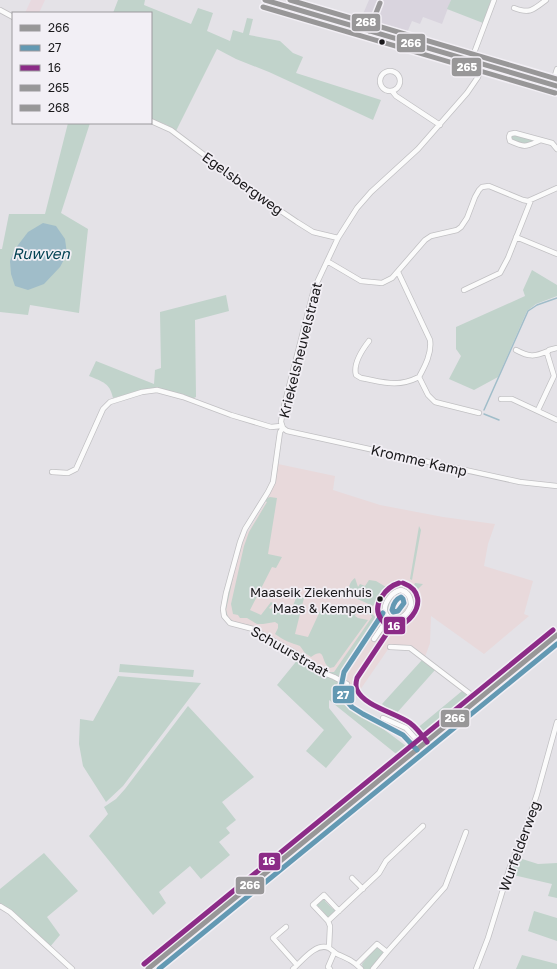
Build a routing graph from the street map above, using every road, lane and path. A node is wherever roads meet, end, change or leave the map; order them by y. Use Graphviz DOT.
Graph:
graph roads {
  1 [pos="265,0"];
  2 [pos="494,0"];
  3 [pos="546,0"];
  4 [pos="514,8"];
  5 [pos="0,10"];
  6 [pos="12,16"];
  7 [pos="471,61"];
  8 [pos="482,64"];
  9 [pos="557,69"];
  10 [pos="555,86"];
  11 [pos="392,91"];
  12 [pos="152,121"];
  13 [pos="440,125"];
  14 [pos="541,140"];
  15 [pos="557,149"];
  16 [pos="557,188"];
  17 [pos="531,200"];
  18 [pos="516,237"];
  19 [pos="338,238"];
  20 [pos="557,254"];
  21 [pos="327,261"];
  22 [pos="398,272"];
  23 [pos="464,290"];
  24 [pos="369,341"];
  25 [pos="557,348"];
  26 [pos="516,350"];
  27 [pos="549,350"];
  28 [pos="418,377"];
  29 [pos="501,399"];
  30 [pos="538,410"];
  31 [pos="479,414"];
  32 [pos="557,420"];
  33 [pos="282,427"];
  34 [pos="52,472"];
  35 [pos="557,486"];
  36 [pos="389,617"];
  37 [pos="557,635"];
  38 [pos="374,639"];
  39 [pos="390,647"];
  40 [pos="347,684"];
  41 [pos="478,700"];
  42 [pos="383,718"];
  43 [pos="557,722"];
  44 [pos="422,746"];
  45 [pos="423,826"];
  46 [pos="466,832"];
  47 [pos="352,878"];
  48 [pos="362,889"];
  49 [pos="0,906"];
  50 [pos="339,911"];
  51 [pos="328,921"];
  52 [pos="286,927"];
  53 [pos="329,948"];
  54 [pos="387,952"];
  55 [pos="334,953"];
  56 [pos="357,964"];
  57 [pos="295,967"];
  58 [pos="72,969"];
  59 [pos="148,969"];
  60 [pos="330,969"];
  61 [pos="360,969"];
  62 [pos="373,969"];
  63 [pos="476,969"];
  1 -- 7 [label="main road"];
  2 -- 7 [label="street"];
  3 -- 4 [label="street"];
  5 -- 6 [label="street"];
  7 -- 8 [label="main road"];
  8 -- 10 [label="main road"];
  8 -- 13 [label="street, Kriekelsheuvelstraat"];
  9 -- 10 [label="street"];
  11 -- 11 [label="street"];
  11 -- 13 [label="street"];
  12 -- 19 [label="street, Egelsbergweg"];
  13 -- 19 [label="street, Kriekelsheuvelstraat"];
  14 -- 14 [label="street"];
  14 -- 15 [label="street"];
  16 -- 17 [label="street"];
  17 -- 18 [label="street"];
  17 -- 22 [label="street"];
  18 -- 20 [label="street"];
  18 -- 23 [label="street"];
  19 -- 21 [label="street, Kriekelsheuvelstraat"];
  21 -- 22 [label="street"];
  21 -- 33 [label="street, Kriekelsheuvelstraat"];
  22 -- 28 [label="street"];
  24 -- 28 [label="street"];
  25 -- 27 [label="street"];
  26 -- 27 [label="street"];
  27 -- 30 [label="street"];
  28 -- 31 [label="street"];
  29 -- 30 [label="street"];
  30 -- 32 [label="street"];
  33 -- 34 [label="street, Kromme Kamp"];
  33 -- 35 [label="street, Kromme Kamp"];
  33 -- 40 [label="street, Schuurstraat"];
  36 -- 36 [label="street"];
  36 -- 38 [label="street"];
  37 -- 41 [label="main road"];
  39 -- 41 [label="street"];
  41 -- 44 [label="main road"];
  42 -- 44 [label="street"];
  43 -- 63 [label="street, Wurfelderweg"];
  44 -- 59 [label="main road"];
  45 -- 48 [label="street"];
  46 -- 54 [label="street"];
  47 -- 48 [label="street"];
  48 -- 50 [label="street"];
  49 -- 58 [label="street"];
  50 -- 51 [label="street"];
  50 -- 51 [label="street"];
  51 -- 53 [label="street"];
  52 -- 57 [label="street"];
  53 -- 55 [label="street"];
  53 -- 57 [label="street"];
  54 -- 56 [label="street"];
  54 -- 62 [label="street"];
  55 -- 56 [label="street"];
  55 -- 60 [label="street"];
  56 -- 61 [label="street"];
}
